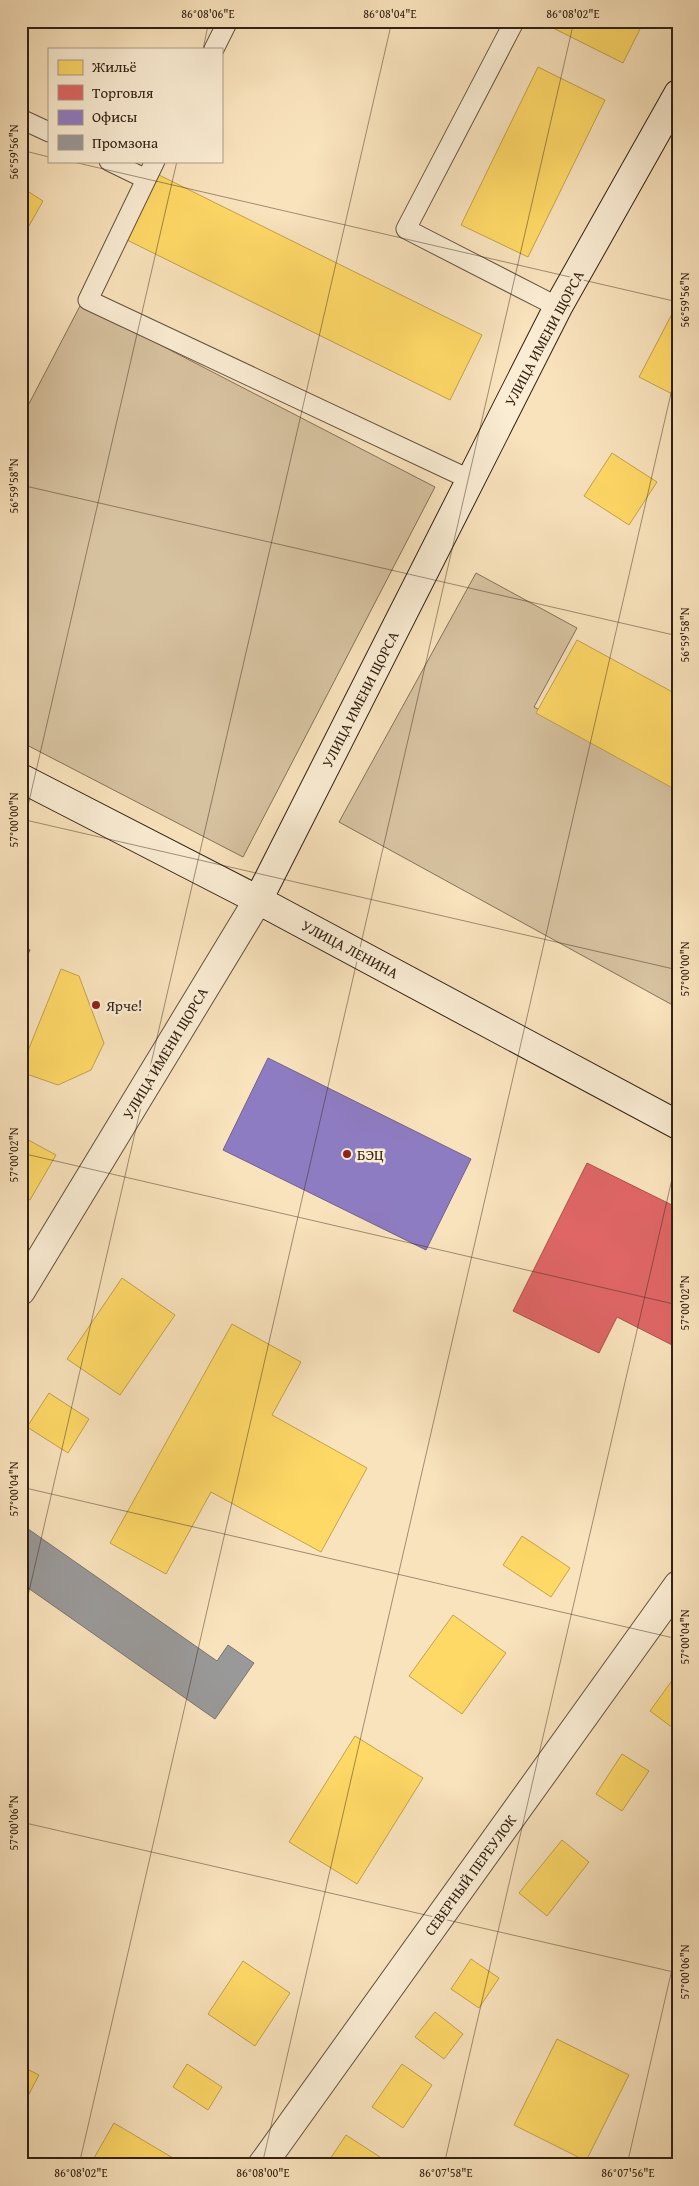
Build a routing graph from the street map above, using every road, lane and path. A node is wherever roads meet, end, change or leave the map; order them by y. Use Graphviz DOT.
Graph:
graph roads {
  1 [pos="228,21"];
  2 [pos="508,21"];
  3 [pos="214,48"];
  4 [pos="678,94"];
  5 [pos="21,118"];
  6 [pos="48,132"];
  7 [pos="111,162"];
  8 [pos="154,162"];
  9 [pos="146,179"];
  10 [pos="558,307"];
  11 [pos="471,480"];
  12 [pos="21,778"];
  13 [pos="258,900"];
  14 [pos="678,1124"];
  15 [pos="21,1291"];
  16 [pos="678,1585"];
  17 [pos="262,2165"];
  1 -- 3 [label="lane"];
  2 -- 10 [label="lane"];
  4 -- 10 [label="street, УЛИЦА ИМЕНИ ЩОРСА"];
  5 -- 6 [label="lane"];
  7 -- 9 [label="lane"];
  8 -- 9 [label="lane"];
  9 -- 11 [label="lane"];
  10 -- 11 [label="street, УЛИЦА ИМЕНИ ЩОРСА"];
  11 -- 13 [label="street, УЛИЦА ИМЕНИ ЩОРСА"];
  12 -- 13 [label="street, УЛИЦА ЛЕНИНА"];
  13 -- 14 [label="street, УЛИЦА ЛЕНИНА"];
  13 -- 15 [label="street, УЛИЦА ИМЕНИ ЩОРСА"];
  16 -- 17 [label="street, СЕВЕРНЫЙ ПЕРЕУЛОК"];
}
